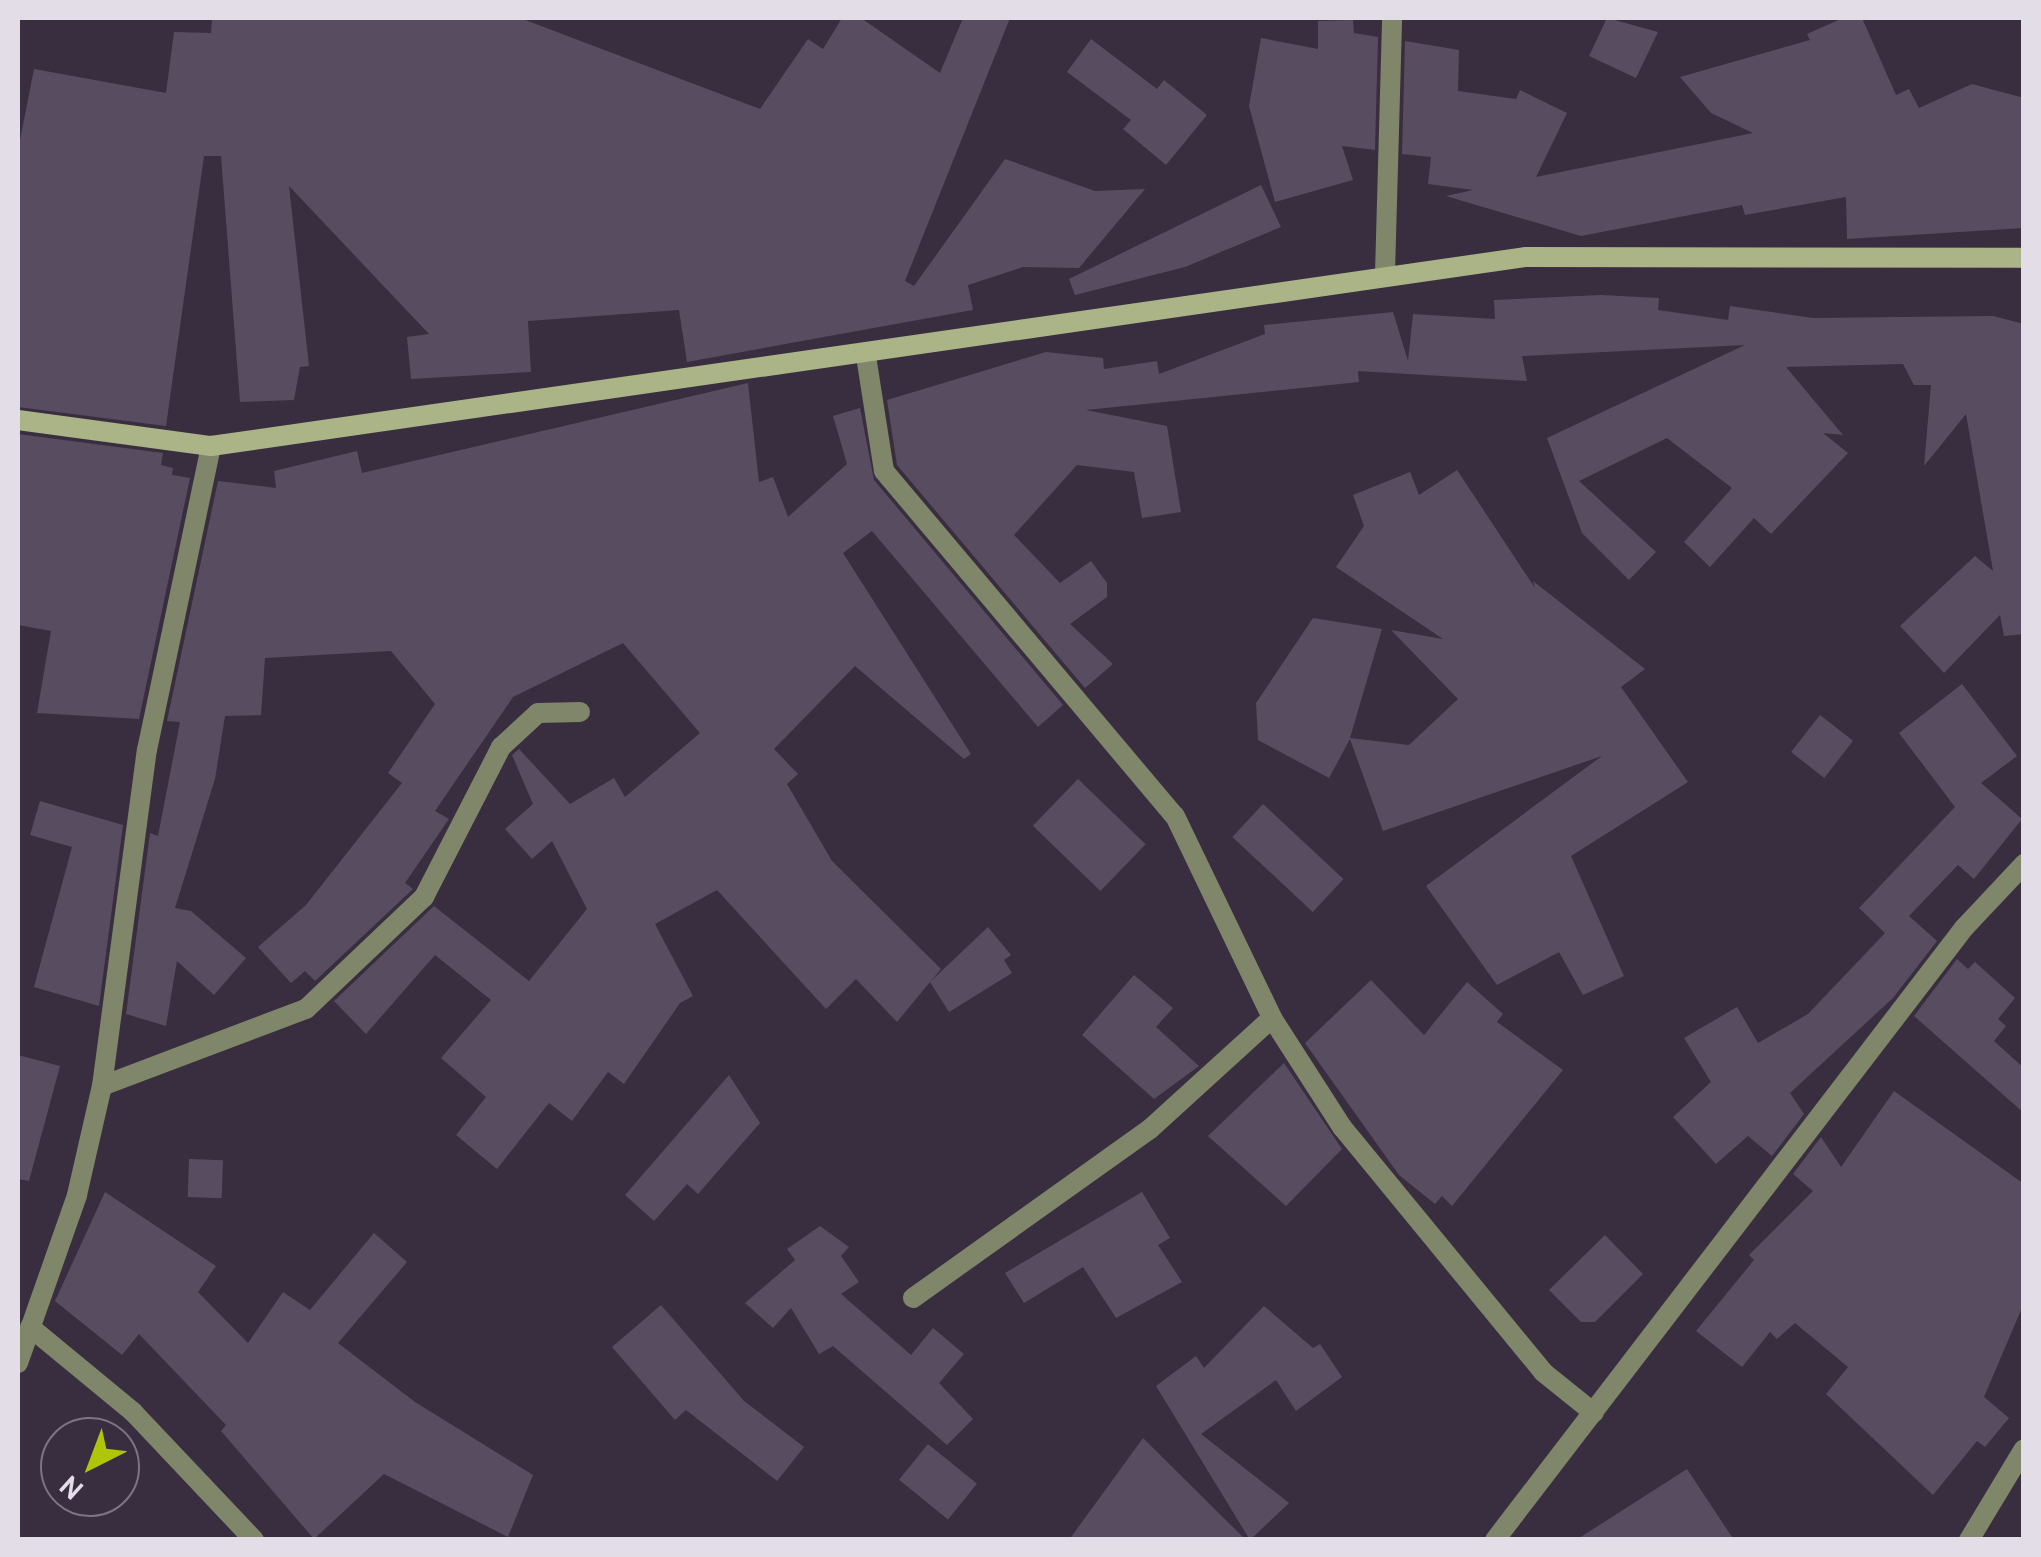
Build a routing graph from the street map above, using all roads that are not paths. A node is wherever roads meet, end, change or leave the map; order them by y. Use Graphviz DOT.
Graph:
graph roads {
  1 [pos="1392,18"];
  2 [pos="2024,258"];
  3 [pos="1385,273"];
  4 [pos="866,356"];
  5 [pos="18,420"];
  6 [pos="211,446"];
  7 [pos="580,712"];
  8 [pos="2024,864"];
  9 [pos="1272,1018"];
  10 [pos="102,1086"];
  11 [pos="913,1298"];
  12 [pos="30,1327"];
  13 [pos="18,1363"];
  14 [pos="1594,1413"];
  15 [pos="2024,1449"];
  16 [pos="254,1540"];
  17 [pos="1495,1540"];
  18 [pos="1969,1540"];
  1 -- 3 [label="street"];
  2 -- 3 [label="street"];
  3 -- 4 [label="street"];
  4 -- 6 [label="street"];
  4 -- 9 [label="street"];
  5 -- 6 [label="street"];
  6 -- 10 [label="street"];
  7 -- 10 [label="street"];
  8 -- 14 [label="street"];
  9 -- 11 [label="street"];
  9 -- 14 [label="street"];
  10 -- 12 [label="street"];
  12 -- 13 [label="street"];
  12 -- 16 [label="street"];
  14 -- 17 [label="street"];
  15 -- 18 [label="street"];
}
